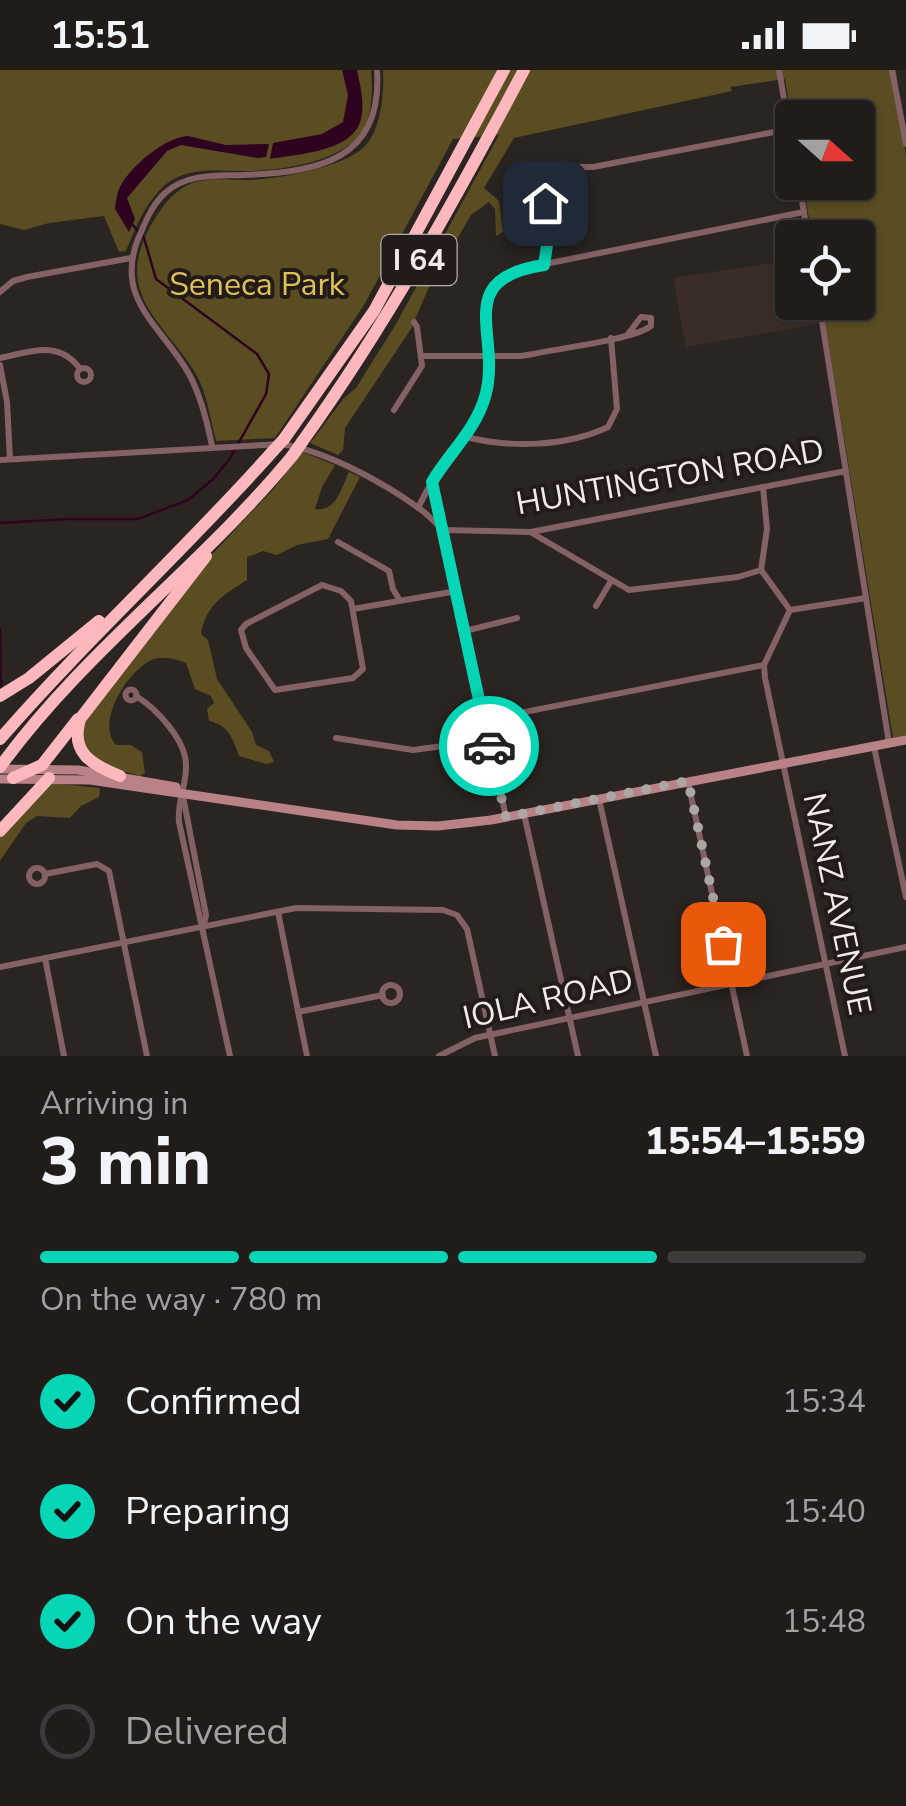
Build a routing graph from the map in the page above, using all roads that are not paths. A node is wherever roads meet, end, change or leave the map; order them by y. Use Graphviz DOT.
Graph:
graph roads {
  1 [pos="377,70"];
  2 [pos="504,70"];
  3 [pos="524,70"];
  4 [pos="780,70"];
  5 [pos="892,70"];
  6 [pos="785,100"];
  7 [pos="775,132"];
  8 [pos="906,144"];
  9 [pos="580,168"];
  10 [pos="802,200"];
  11 [pos="804,212"];
  12 [pos="552,213"];
  13 [pos="805,220"];
  14 [pos="132,255"];
  15 [pos="544,265"];
  16 [pos="0,292"];
  17 [pos="822,320"];
  18 [pos="414,322"];
  19 [pos="628,334"];
  20 [pos="611,338"];
  21 [pos="422,356"];
  22 [pos="490,357"];
  23 [pos="0,362"];
  24 [pos="80,369"];
  25 [pos="394,410"];
  26 [pos="466,438"];
  27 [pos="212,446"];
  28 [pos="10,459"];
  29 [pos="0,460"];
  30 [pos="846,471"];
  31 [pos="432,482"];
  32 [pos="763,487"];
  33 [pos="251,503"];
  34 [pos="418,508"];
  35 [pos="443,530"];
  36 [pos="531,532"];
  37 [pos="338,542"];
  38 [pos="761,570"];
  39 [pos="154,574"];
  40 [pos="611,581"];
  41 [pos="457,591"];
  42 [pos="866,598"];
  43 [pos="399,599"];
  44 [pos="596,606"];
  45 [pos="353,609"];
  46 [pos="790,610"];
  47 [pos="518,618"];
  48 [pos="465,631"];
  49 [pos="764,664"];
  50 [pos="0,696"];
  51 [pos="136,696"];
  52 [pos="83,713"];
  53 [pos="484,720"];
  54 [pos="336,738"];
  55 [pos="0,740"];
  56 [pos="488,740"];
  57 [pos="906,740"];
  58 [pos="889,743"];
  59 [pos="873,746"];
  60 [pos="781,763"];
  61 [pos="0,768"];
  62 [pos="18,774"];
  63 [pos="49,778"];
  64 [pos="121,779"];
  65 [pos="688,781"];
  66 [pos="182,791"];
  67 [pos="28,797"];
  68 [pos="599,798"];
  69 [pos="524,814"];
  70 [pos="506,817"];
  71 [pos="0,831"];
  72 [pos="45,874"];
  73 [pos="906,898"];
  74 [pos="278,912"];
  75 [pos="204,926"];
  76 [pos="124,942"];
  77 [pos="906,947"];
  78 [pos="45,958"];
  79 [pos="824,963"];
  80 [pos="0,967"];
  81 [pos="731,983"];
  82 [pos="383,995"];
  83 [pos="644,1002"];
  84 [pos="298,1012"];
  85 [pos="569,1018"];
  86 [pos="490,1035"];
  87 [pos="64,1056"];
  88 [pos="147,1056"];
  89 [pos="230,1056"];
  90 [pos="307,1056"];
  91 [pos="438,1056"];
  92 [pos="495,1056"];
  93 [pos="578,1056"];
  94 [pos="656,1056"];
  95 [pos="747,1056"];
  96 [pos="845,1056"];
  1 -- 14 [label="street"];
  2 -- 39 [label="highway, I 64, bridge"];
  3 -- 33 [label="highway, I 64"];
  4 -- 6 [label="street"];
  5 -- 8 [label="street"];
  7 -- 9 [label="street"];
  9 -- 12 [label="street"];
  9 -- 12 [label="street"];
  10 -- 11 [label="street"];
  11 -- 13 [label="street"];
  11 -- 15 [label="street"];
  12 -- 15 [label="street"];
  14 -- 16 [label="street"];
  14 -- 27 [label="street"];
  15 -- 22 [label="street"];
  17 -- 30 [label="street"];
  18 -- 21 [label="street"];
  19 -- 20 [label="street"];
  20 -- 22 [label="street"];
  20 -- 26 [label="street"];
  21 -- 22 [label="street"];
  21 -- 25 [label="street"];
  22 -- 26 [label="street"];
  23 -- 24 [label="street"];
  23 -- 28 [label="street"];
  26 -- 31 [label="street"];
  27 -- 28 [label="street"];
  27 -- 34 [label="street"];
  28 -- 29 [label="street"];
  30 -- 32 [label="street, HUNTINGTON ROAD"];
  30 -- 42 [label="street"];
  31 -- 34 [label="street"];
  31 -- 35 [label="street"];
  32 -- 36 [label="street, HUNTINGTON ROAD"];
  32 -- 38 [label="street"];
  33 -- 52 [label="highway"];
  33 -- 61 [label="highway, I 64"];
  34 -- 35 [label="street"];
  35 -- 36 [label="street, HUNTINGTON ROAD"];
  35 -- 41 [label="street"];
  36 -- 40 [label="street"];
  37 -- 43 [label="street"];
  38 -- 40 [label="street"];
  38 -- 46 [label="street"];
  39 -- 50 [label="highway"];
  39 -- 55 [label="highway, I 64"];
  40 -- 44 [label="street"];
  41 -- 43 [label="street"];
  41 -- 48 [label="street"];
  42 -- 46 [label="street"];
  42 -- 58 [label="street"];
  43 -- 45 [label="street"];
  45 -- 45 [label="street"];
  46 -- 49 [label="street"];
  47 -- 48 [label="street"];
  48 -- 53 [label="street"];
  49 -- 53 [label="street"];
  49 -- 60 [label="street, NANZ AVENUE"];
  51 -- 66 [label="street"];
  52 -- 62 [label="highway"];
  52 -- 64 [label="highway"];
  53 -- 56 [label="street"];
  54 -- 56 [label="street"];
  56 -- 70 [label="street"];
  57 -- 58 [label="main road"];
  58 -- 59 [label="main road"];
  59 -- 60 [label="main road"];
  59 -- 73 [label="street"];
  60 -- 65 [label="main road"];
  60 -- 79 [label="street, NANZ AVENUE"];
  61 -- 62 [label="main road"];
  62 -- 63 [label="main road"];
  62 -- 64 [label="main road"];
  62 -- 67 [label="highway"];
  63 -- 64 [label="main road"];
  63 -- 67 [label="highway"];
  64 -- 66 [label="main road"];
  65 -- 68 [label="main road"];
  65 -- 81 [label="street"];
  66 -- 70 [label="main road"];
  66 -- 75 [label="street"];
  67 -- 71 [label="highway"];
  68 -- 69 [label="main road"];
  68 -- 83 [label="street"];
  69 -- 70 [label="main road"];
  69 -- 85 [label="street"];
  72 -- 76 [label="street"];
  74 -- 75 [label="street"];
  74 -- 84 [label="street"];
  74 -- 86 [label="street"];
  75 -- 76 [label="street"];
  75 -- 89 [label="street"];
  76 -- 78 [label="street"];
  76 -- 88 [label="street"];
  77 -- 79 [label="street, IOLA ROAD"];
  78 -- 80 [label="street"];
  78 -- 87 [label="street"];
  79 -- 81 [label="street, IOLA ROAD"];
  79 -- 96 [label="street, NANZ AVENUE"];
  81 -- 83 [label="street, IOLA ROAD"];
  81 -- 95 [label="street"];
  82 -- 84 [label="street"];
  83 -- 85 [label="street, IOLA ROAD"];
  83 -- 94 [label="street"];
  84 -- 90 [label="street"];
  85 -- 86 [label="street, IOLA ROAD"];
  85 -- 93 [label="street"];
  86 -- 91 [label="street, IOLA ROAD"];
  86 -- 92 [label="street"];
}
